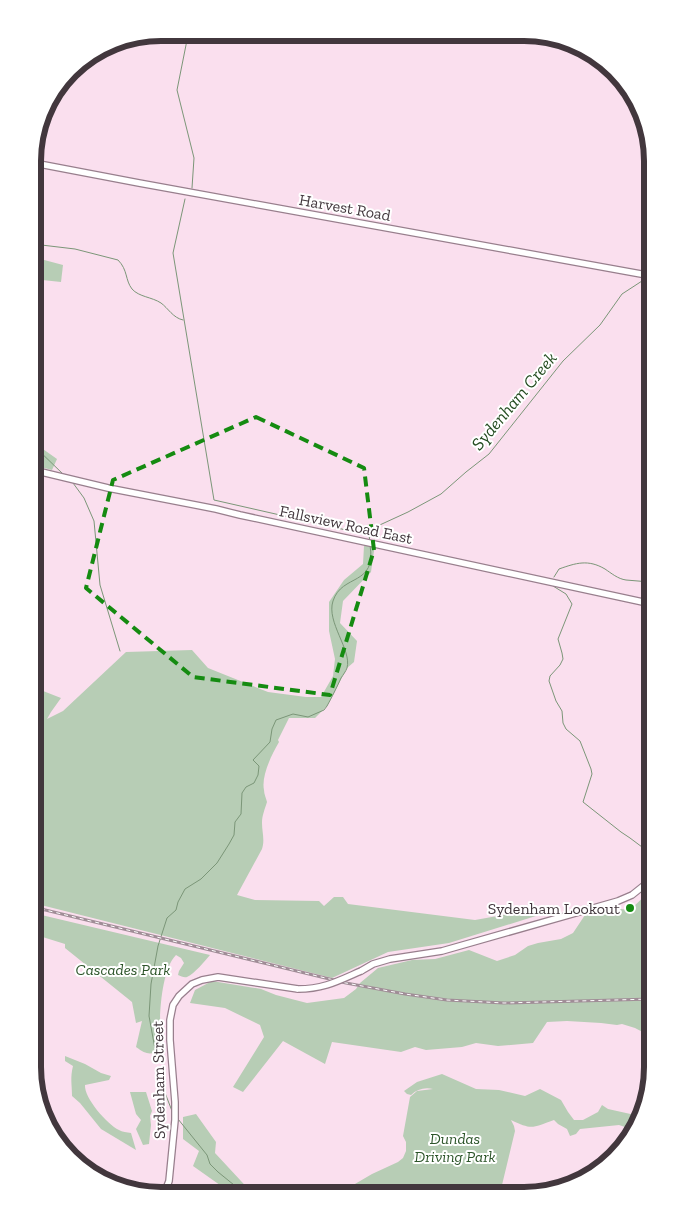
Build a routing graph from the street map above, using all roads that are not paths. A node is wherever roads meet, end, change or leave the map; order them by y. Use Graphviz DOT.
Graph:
graph roads {
  1 [pos="41,164"];
  2 [pos="644,275"];
  3 [pos="41,472"];
  4 [pos="644,602"];
  5 [pos="643,886"];
  6 [pos="167,1187"];
  1 -- 2 [label="street, Harvest Road"];
  3 -- 4 [label="street, Fallsview Road East"];
  5 -- 6 [label="street, Sydenham Street, bridge"];
}
